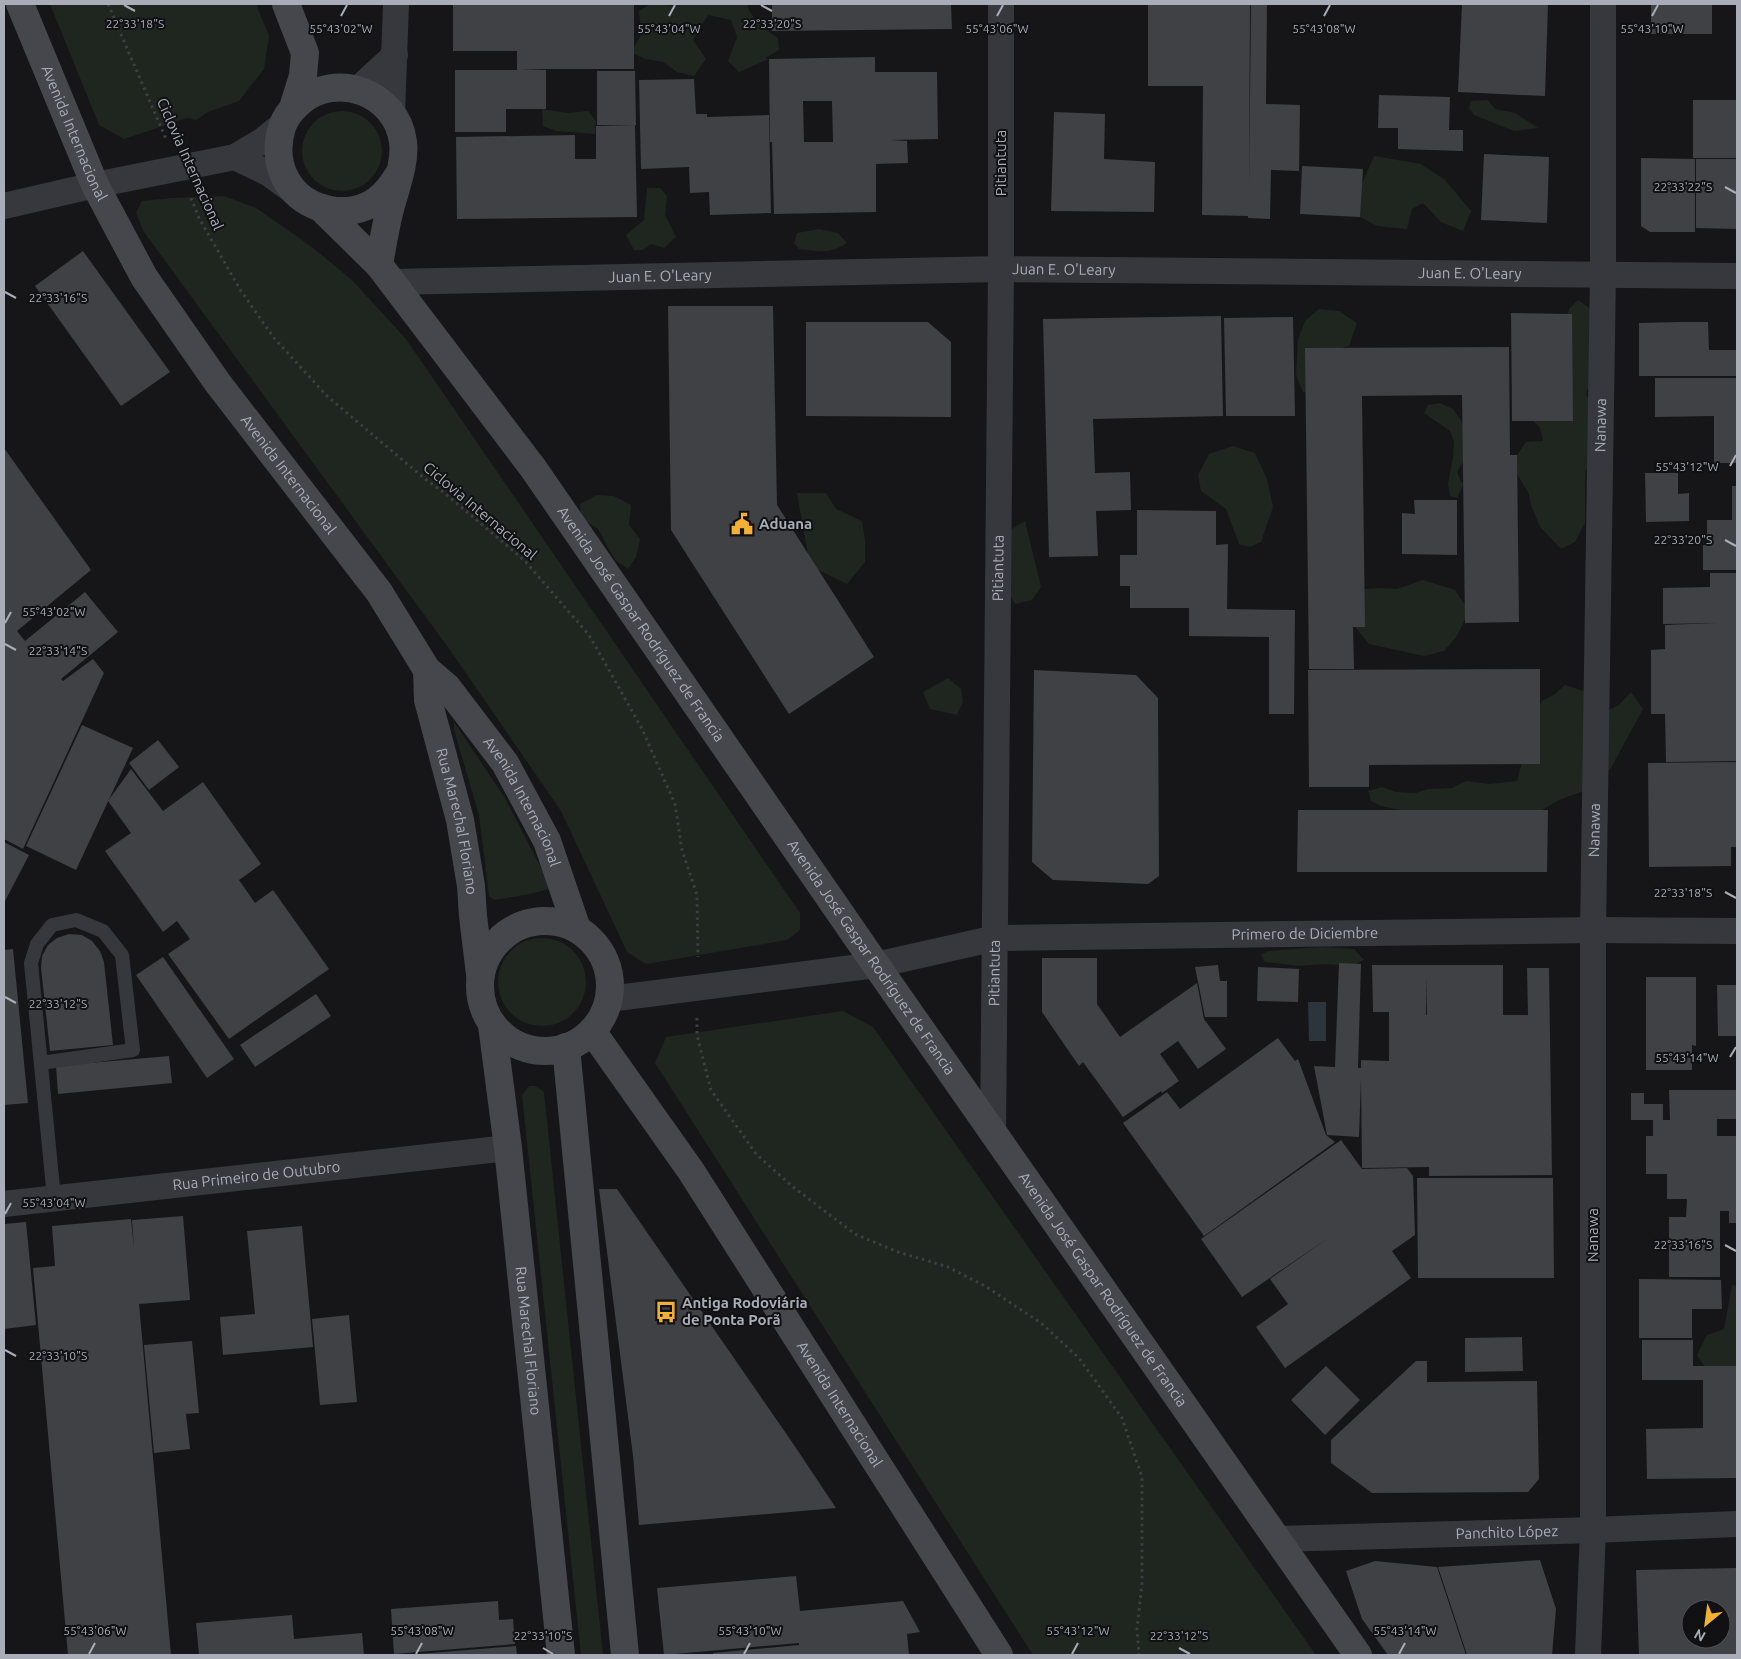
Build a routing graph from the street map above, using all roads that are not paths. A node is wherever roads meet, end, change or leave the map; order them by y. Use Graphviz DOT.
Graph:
graph roads {
  1 [pos="20,4"];
  2 [pos="286,4"];
  3 [pos="396,4"];
  4 [pos="1001,4"];
  5 [pos="1604,4"];
  6 [pos="305,53"];
  7 [pos="395,55"];
  8 [pos="353,88"];
  9 [pos="392,113"];
  10 [pos="288,116"];
  11 [pos="235,157"];
  12 [pos="398,174"];
  13 [pos="95,185"];
  14 [pos="297,194"];
  15 [pos="4,206"];
  16 [pos="320,208"];
  17 [pos="1001,269"];
  18 [pos="1603,273"];
  19 [pos="385,274"];
  20 [pos="1737,276"];
  21 [pos="427,670"];
  22 [pos="577,929"];
  23 [pos="1593,930"];
  24 [pos="1737,931"];
  25 [pos="996,938"];
  26 [pos="876,966"];
  27 [pos="480,974"];
  28 [pos="609,999"];
  29 [pos="492,1025"];
  30 [pos="592,1031"];
  31 [pos="566,1048"];
  32 [pos="41,1062"];
  33 [pos="993,1132"];
  34 [pos="508,1148"];
  35 [pos="54,1198"];
  36 [pos="4,1204"];
  37 [pos="1737,1524"];
  38 [pos="1593,1530"];
  39 [pos="1277,1539"];
  40 [pos="561,1655"];
  41 [pos="626,1655"];
  42 [pos="1000,1655"];
  43 [pos="1358,1655"];
  44 [pos="1588,1655"];
  1 -- 13 [label="main road, Avenida Internacional"];
  2 -- 6 [label="main road"];
  3 -- 7 [label="street"];
  4 -- 17 [label="street, Pitiantuta"];
  5 -- 18 [label="street, Nanawa"];
  6 -- 8 [label="main road"];
  6 -- 10 [label="main road"];
  7 -- 8 [label="street"];
  7 -- 9 [label="street"];
  8 -- 9 [label="main road"];
  8 -- 10 [label="main road"];
  9 -- 12 [label="main road"];
  10 -- 11 [label="street"];
  10 -- 14 [label="main road"];
  11 -- 13 [label="street"];
  11 -- 14 [label="street"];
  12 -- 16 [label="main road"];
  12 -- 19 [label="main road"];
  13 -- 15 [label="street"];
  13 -- 21 [label="main road, Avenida Internacional"];
  14 -- 16 [label="main road"];
  16 -- 19 [label="main road, Avenida José Gaspar Rodríguez de Francia"];
  17 -- 18 [label="street, Juan E. O'Leary"];
  17 -- 19 [label="street, Juan E. O'Leary"];
  17 -- 25 [label="street, Pitiantuta"];
  18 -- 20 [label="street, Juan E. O'Leary"];
  18 -- 23 [label="street, Nanawa"];
  19 -- 26 [label="main road, Avenida José Gaspar Rodríguez de Francia"];
  21 -- 22 [label="main road, Avenida Internacional"];
  21 -- 27 [label="main road, Rua Marechal Floriano"];
  22 -- 27 [label="main road"];
  22 -- 28 [label="main road"];
  23 -- 24 [label="street, Primero de Diciembre"];
  23 -- 25 [label="street, Primero de Diciembre"];
  23 -- 38 [label="street, Nanawa"];
  25 -- 26 [label="street, Primero de Diciembre"];
  25 -- 33 [label="street, Pitiantuta"];
  26 -- 28 [label="street, Primero de Diciembre"];
  26 -- 33 [label="main road, Avenida José Gaspar Rodríguez de Francia"];
  27 -- 29 [label="main road"];
  28 -- 30 [label="main road"];
  29 -- 31 [label="main road"];
  29 -- 34 [label="main road, Rua Marechal Floriano"];
  30 -- 31 [label="main road"];
  30 -- 42 [label="main road, Avenida Internacional"];
  31 -- 41 [label="main road"];
  32 -- 32 [label="lane"];
  32 -- 35 [label="lane"];
  33 -- 39 [label="main road, Avenida José Gaspar Rodríguez de Francia"];
  34 -- 35 [label="street, Rua Primeiro de Outubro"];
  34 -- 40 [label="main road, Rua Marechal Floriano"];
  35 -- 36 [label="street, Rua Primeiro de Outubro"];
  37 -- 38 [label="street, Panchito López"];
  38 -- 39 [label="street, Panchito López"];
  38 -- 44 [label="street, Nanawa"];
  39 -- 43 [label="main road, Avenida José Gaspar Rodríguez de Francia"];
}
